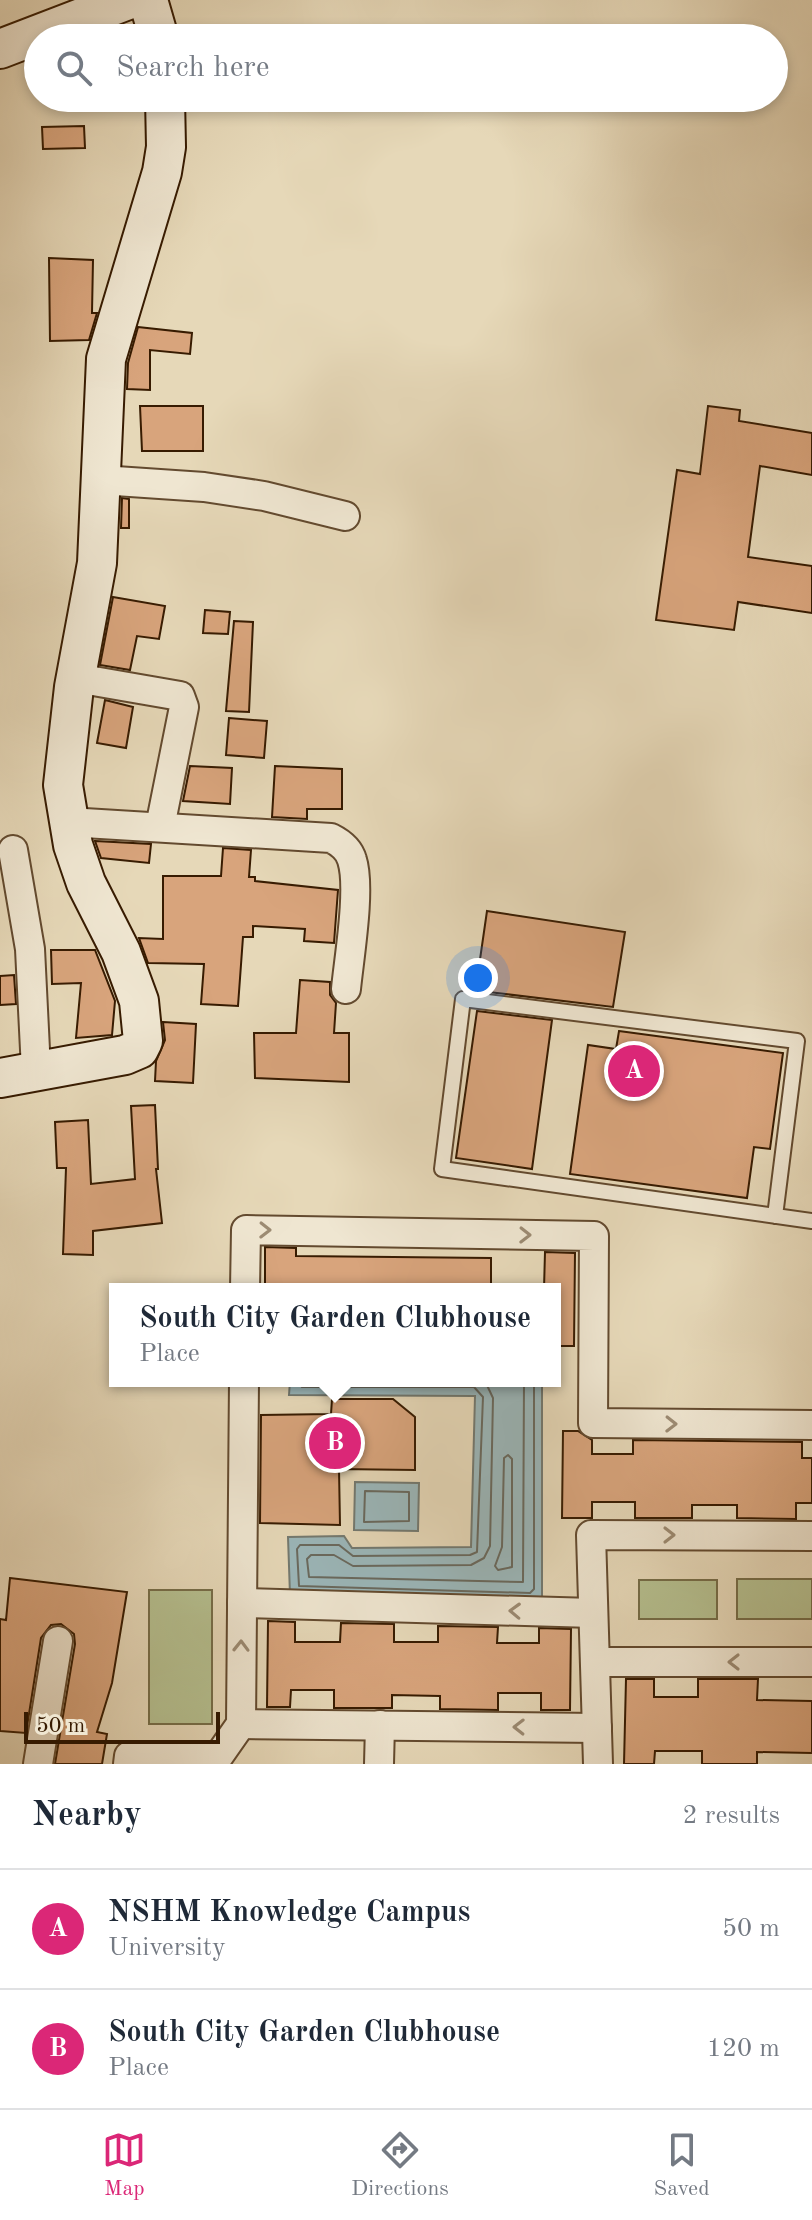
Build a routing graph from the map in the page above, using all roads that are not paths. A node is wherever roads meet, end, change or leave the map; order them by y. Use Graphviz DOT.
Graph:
graph roads {
  1 [pos="148,0"];
  2 [pos="116,3"];
  3 [pos="63,24"];
  4 [pos="155,24"];
  5 [pos="24,39"];
  6 [pos="0,49"];
  7 [pos="165,112"];
  8 [pos="101,480"];
  9 [pos="345,516"];
  10 [pos="76,678"];
  11 [pos="68,822"];
  12 [pos="160,827"];
  13 [pos="13,850"];
  14 [pos="346,989"];
  15 [pos="36,1070"];
  16 [pos="0,1078"];
  17 [pos="775,1216"];
  18 [pos="812,1221"];
  19 [pos="245,1283"];
  20 [pos="244,1387"];
  21 [pos="812,1425"];
  22 [pos="812,1536"];
  23 [pos="242,1603"];
  24 [pos="593,1613"];
  25 [pos="58,1641"];
  26 [pos="595,1662"];
  27 [pos="812,1662"];
  28 [pos="241,1724"];
  29 [pos="380,1725"];
  30 [pos="597,1728"];
  31 [pos="38,1764"];
  32 [pos="128,1764"];
  33 [pos="379,1764"];
  34 [pos="598,1764"];
  1 -- 4 [label="street"];
  2 -- 3 [label="street"];
  5 -- 6 [label="street"];
  7 -- 8 [label="street"];
  8 -- 9 [label="street"];
  8 -- 10 [label="street"];
  10 -- 11 [label="street"];
  10 -- 12 [label="street"];
  11 -- 12 [label="street"];
  11 -- 15 [label="street"];
  12 -- 14 [label="street"];
  13 -- 15 [label="street"];
  15 -- 16 [label="street"];
  17 -- 17 [label="lane"];
  17 -- 18 [label="lane"];
  19 -- 21 [label="street, one-way"];
  20 -- 23 [label="street"];
  24 -- 22 [label="street, one-way"];
  24 -- 23 [label="street, one-way"];
  28 -- 23 [label="street, one-way"];
  24 -- 26 [label="street"];
  25 -- 31 [label="street"];
  27 -- 26 [label="street, one-way"];
  26 -- 30 [label="street"];
  28 -- 29 [label="street"];
  28 -- 32 [label="street"];
  30 -- 29 [label="street, one-way"];
  29 -- 33 [label="street"];
  30 -- 34 [label="street"];
}
